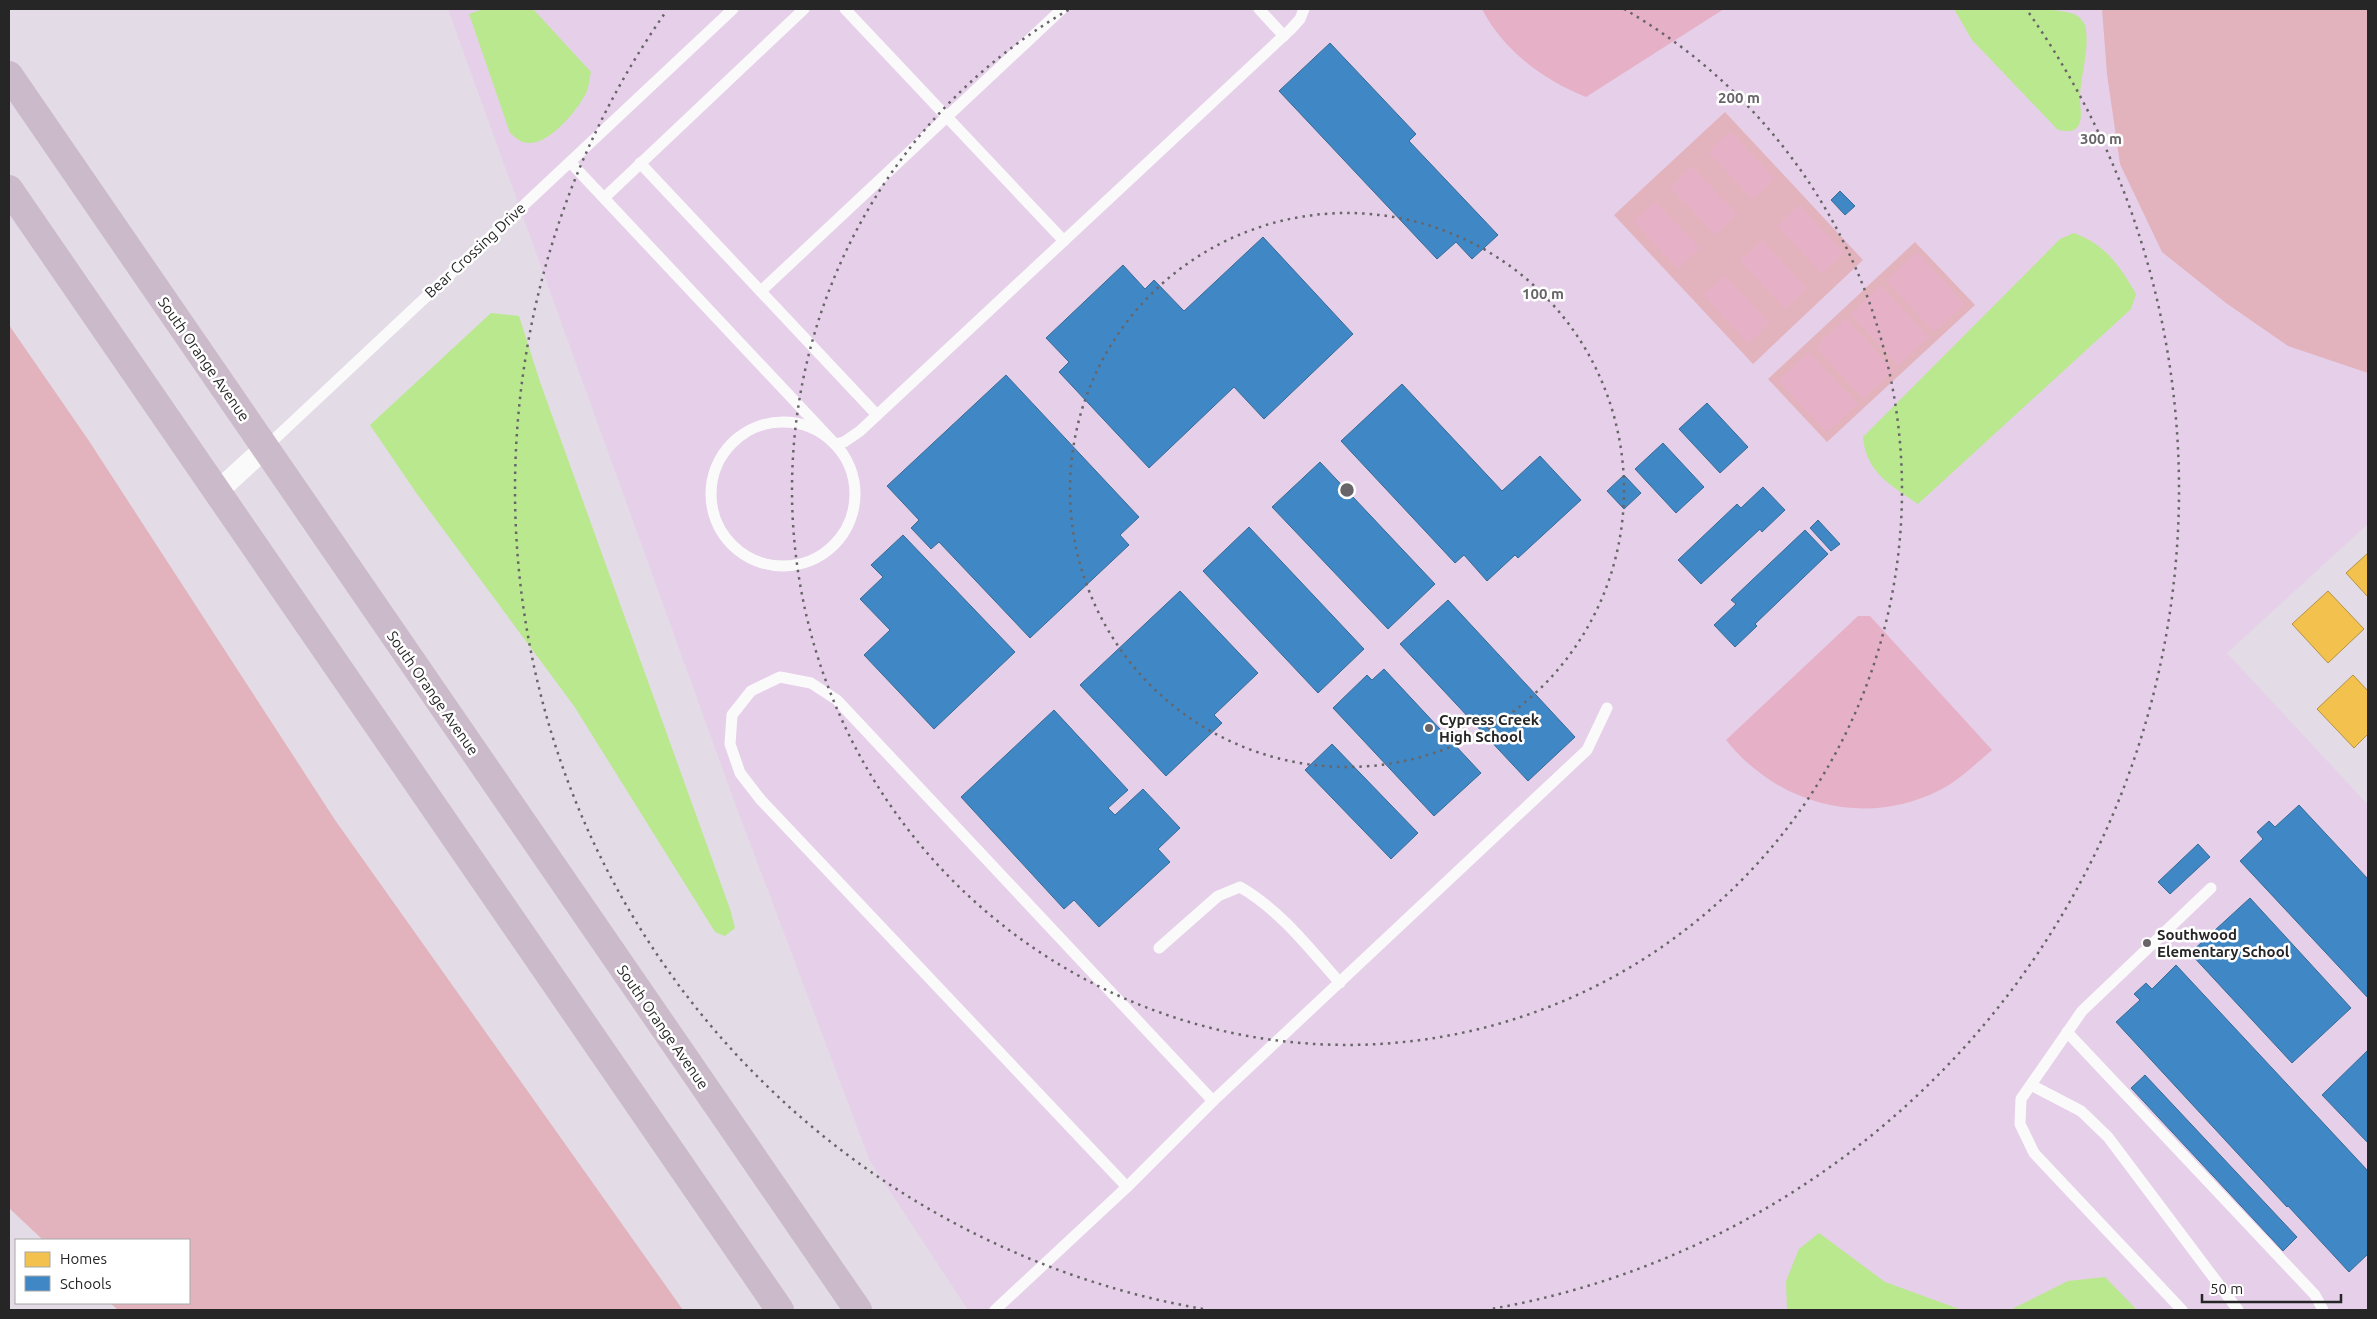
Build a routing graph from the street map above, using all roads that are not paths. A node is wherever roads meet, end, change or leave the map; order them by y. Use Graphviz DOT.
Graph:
graph roads {
  1 [pos="733,9"];
  2 [pos="804,9"];
  3 [pos="845,9"];
  4 [pos="1062,9"];
  5 [pos="1260,9"];
  6 [pos="1304,9"];
  7 [pos="1284,36"];
  8 [pos="9,76"];
  9 [pos="947,117"];
  10 [pos="570,162"];
  11 [pos="640,163"];
  12 [pos="9,190"];
  13 [pos="604,198"];
  14 [pos="1064,242"];
  15 [pos="761,291"];
  16 [pos="878,415"];
  17 [pos="835,444"];
  18 [pos="265,448"];
  19 [pos="217,492"];
  20 [pos="1607,708"];
  21 [pos="2211,888"];
  22 [pos="1159,948"];
  23 [pos="1340,983"];
  24 [pos="2067,1032"];
  25 [pos="2030,1086"];
  26 [pos="1213,1101"];
  27 [pos="1127,1187"];
  28 [pos="780,1310"];
  29 [pos="858,1310"];
  30 [pos="995,1310"];
  31 [pos="2182,1310"];
  32 [pos="2238,1310"];
  33 [pos="2323,1310"];
  1 -- 10 [label="lane, Bear Crossing Drive"];
  2 -- 11 [label="lane"];
  3 -- 9 [label="lane"];
  4 -- 9 [label="lane"];
  5 -- 7 [label="lane"];
  6 -- 7 [label="lane"];
  7 -- 14 [label="lane"];
  8 -- 18 [label="main road, South Orange Avenue"];
  9 -- 14 [label="lane"];
  9 -- 15 [label="lane"];
  10 -- 13 [label="lane"];
  10 -- 18 [label="lane, Bear Crossing Drive"];
  11 -- 13 [label="lane"];
  11 -- 15 [label="lane"];
  12 -- 19 [label="main road"];
  13 -- 17 [label="lane"];
  14 -- 16 [label="lane"];
  15 -- 16 [label="lane"];
  16 -- 17 [label="lane"];
  17 -- 17 [label="lane"];
  18 -- 19 [label="street, Bear Crossing Drive"];
  18 -- 29 [label="main road, South Orange Avenue"];
  19 -- 28 [label="main road"];
  20 -- 23 [label="lane"];
  21 -- 24 [label="lane"];
  22 -- 23 [label="lane"];
  23 -- 26 [label="lane"];
  24 -- 25 [label="lane"];
  24 -- 33 [label="lane"];
  25 -- 31 [label="lane"];
  25 -- 32 [label="lane"];
  26 -- 27 [label="lane"];
  26 -- 27 [label="lane"];
  27 -- 30 [label="lane"];
}
